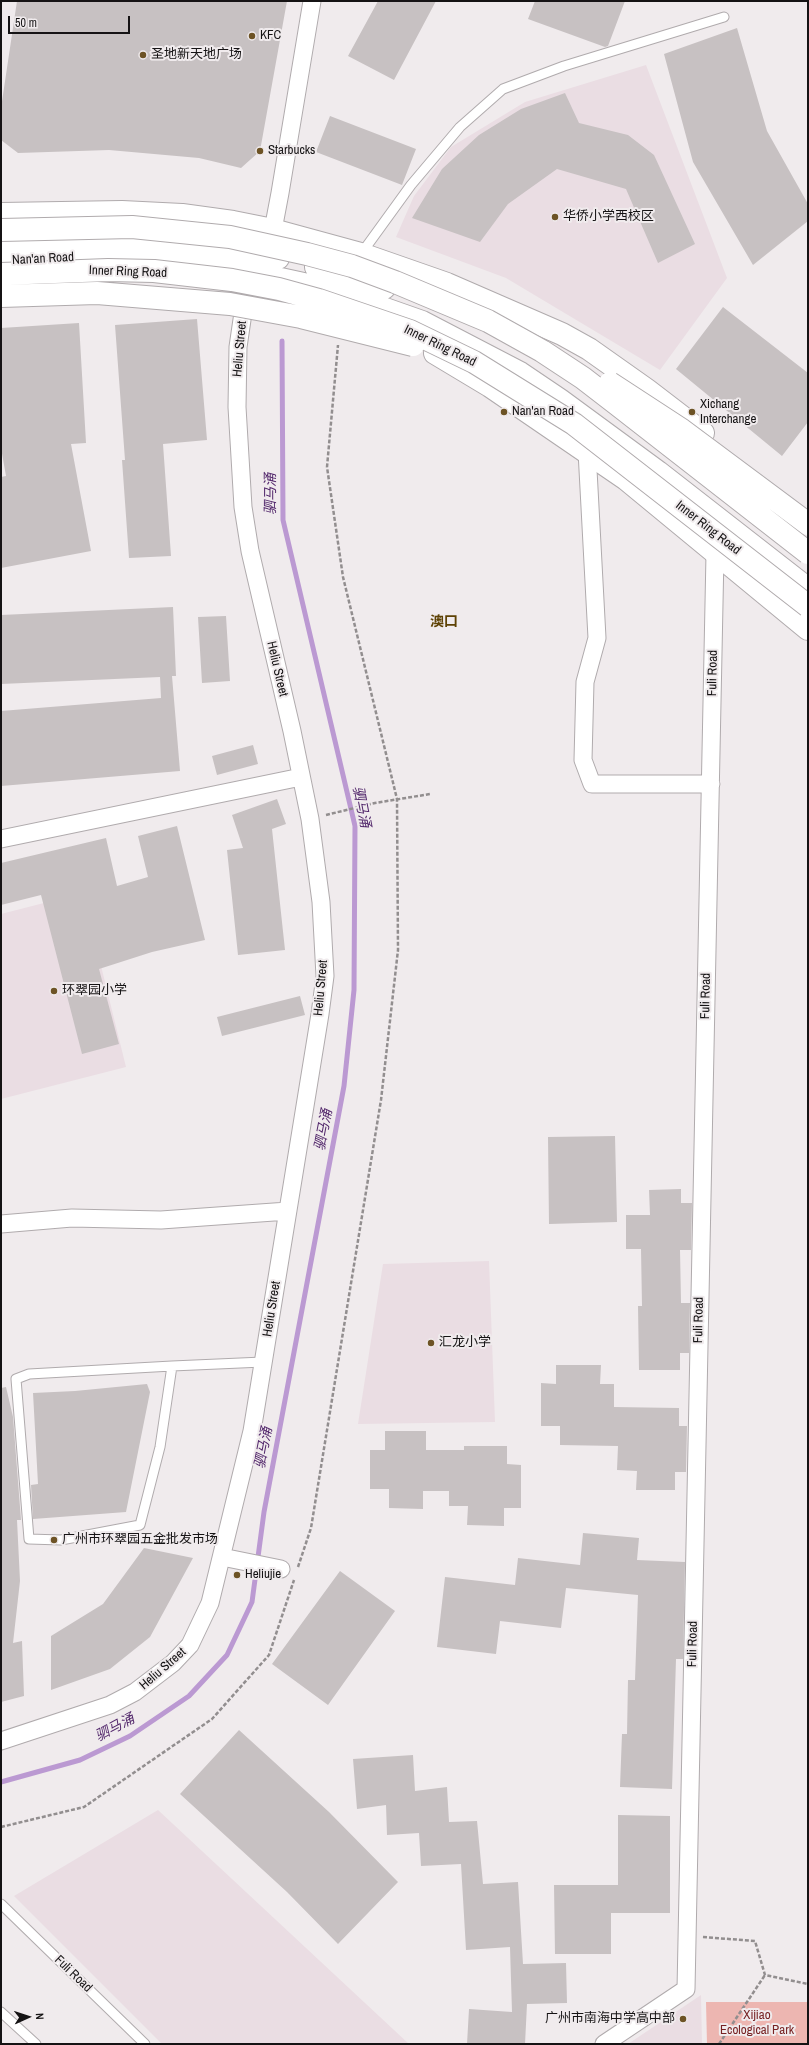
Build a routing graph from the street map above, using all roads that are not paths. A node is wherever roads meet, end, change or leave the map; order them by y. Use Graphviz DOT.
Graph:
graph roads {
  1 [pos="312,1"];
  2 [pos="724,17"];
  3 [pos="1,214"];
  4 [pos="200,217"];
  5 [pos="1,230"];
  6 [pos="273,230"];
  7 [pos="1,242"];
  8 [pos="195,254"];
  9 [pos="362,254"];
  10 [pos="1,261"];
  11 [pos="256,272"];
  12 [pos="1,274"];
  13 [pos="1,278"];
  14 [pos="331,291"];
  15 [pos="1,296"];
  16 [pos="500,306"];
  17 [pos="539,355"];
  18 [pos="474,362"];
  19 [pos="602,430"];
  20 [pos="587,451"];
  21 [pos="668,452"];
  22 [pos="734,458"];
  23 [pos="808,514"];
  24 [pos="808,524"];
  25 [pos="715,554"];
  26 [pos="806,557"];
  27 [pos="808,589"];
  28 [pos="808,606"];
  29 [pos="808,629"];
  30 [pos="301,777"];
  31 [pos="710,784"];
  32 [pos="1,839"];
  33 [pos="288,1211"];
  34 [pos="1,1224"];
  35 [pos="263,1362"];
  36 [pos="172,1366"];
  37 [pos="222,1556"];
  38 [pos="281,1569"];
  39 [pos="1,1741"];
  40 [pos="1,1904"];
  41 [pos="1,2012"];
  42 [pos="36,2044"];
  43 [pos="145,2044"];
  44 [pos="604,2044"];
  1 -- 6 [label="street, Heliu Street"];
  2 -- 9 [label="lane"];
  3 -- 4 [label="main road"];
  4 -- 6 [label="main road"];
  4 -- 8 [label="street"];
  5 -- 17 [label="main road, bridge"];
  6 -- 9 [label="main road"];
  6 -- 11 [label="street, Heliu Street"];
  7 -- 8 [label="main road, Nan'an Road"];
  8 -- 10 [label="main road, Nan'an Road"];
  8 -- 11 [label="main road, Nan'an Road"];
  9 -- 16 [label="main road"];
  11 -- 13 [label="main road"];
  11 -- 14 [label="main road, Nan'an Road"];
  11 -- 14 [label="main road"];
  11 -- 30 [label="street, Heliu Street"];
  12 -- 18 [label="main road, Inner Ring Road, bridge"];
  14 -- 17 [label="main road, Nan'an Road"];
  14 -- 19 [label="main road, Nan'an Road"];
  14 -- 20 [label="main road"];
  15 -- 18 [label="main road, bridge"];
  16 -- 17 [label="main road"];
  16 -- 22 [label="main road"];
  17 -- 21 [label="main road, Nan'an Road"];
  17 -- 24 [label="main road, bridge"];
  17 -- 26 [label="main road, bridge"];
  18 -- 28 [label="main road, Inner Ring Road, bridge"];
  19 -- 20 [label="street"];
  19 -- 27 [label="main road, Nan'an Road"];
  20 -- 25 [label="main road"];
  20 -- 31 [label="street"];
  21 -- 22 [label="main road"];
  21 -- 26 [label="main road, Nan'an Road"];
  22 -- 23 [label="main road"];
  25 -- 29 [label="main road"];
  25 -- 31 [label="street, Fuli Road"];
  30 -- 32 [label="street"];
  30 -- 33 [label="street, Heliu Street"];
  31 -- 44 [label="street, Fuli Road"];
  33 -- 34 [label="street"];
  33 -- 35 [label="street, Heliu Street"];
  35 -- 36 [label="lane"];
  35 -- 37 [label="street, Heliu Street"];
  36 -- 36 [label="lane"];
  37 -- 38 [label="street"];
  37 -- 39 [label="street, Heliu Street"];
  40 -- 43 [label="lane, Fuli Road"];
  41 -- 42 [label="lane"];
}
